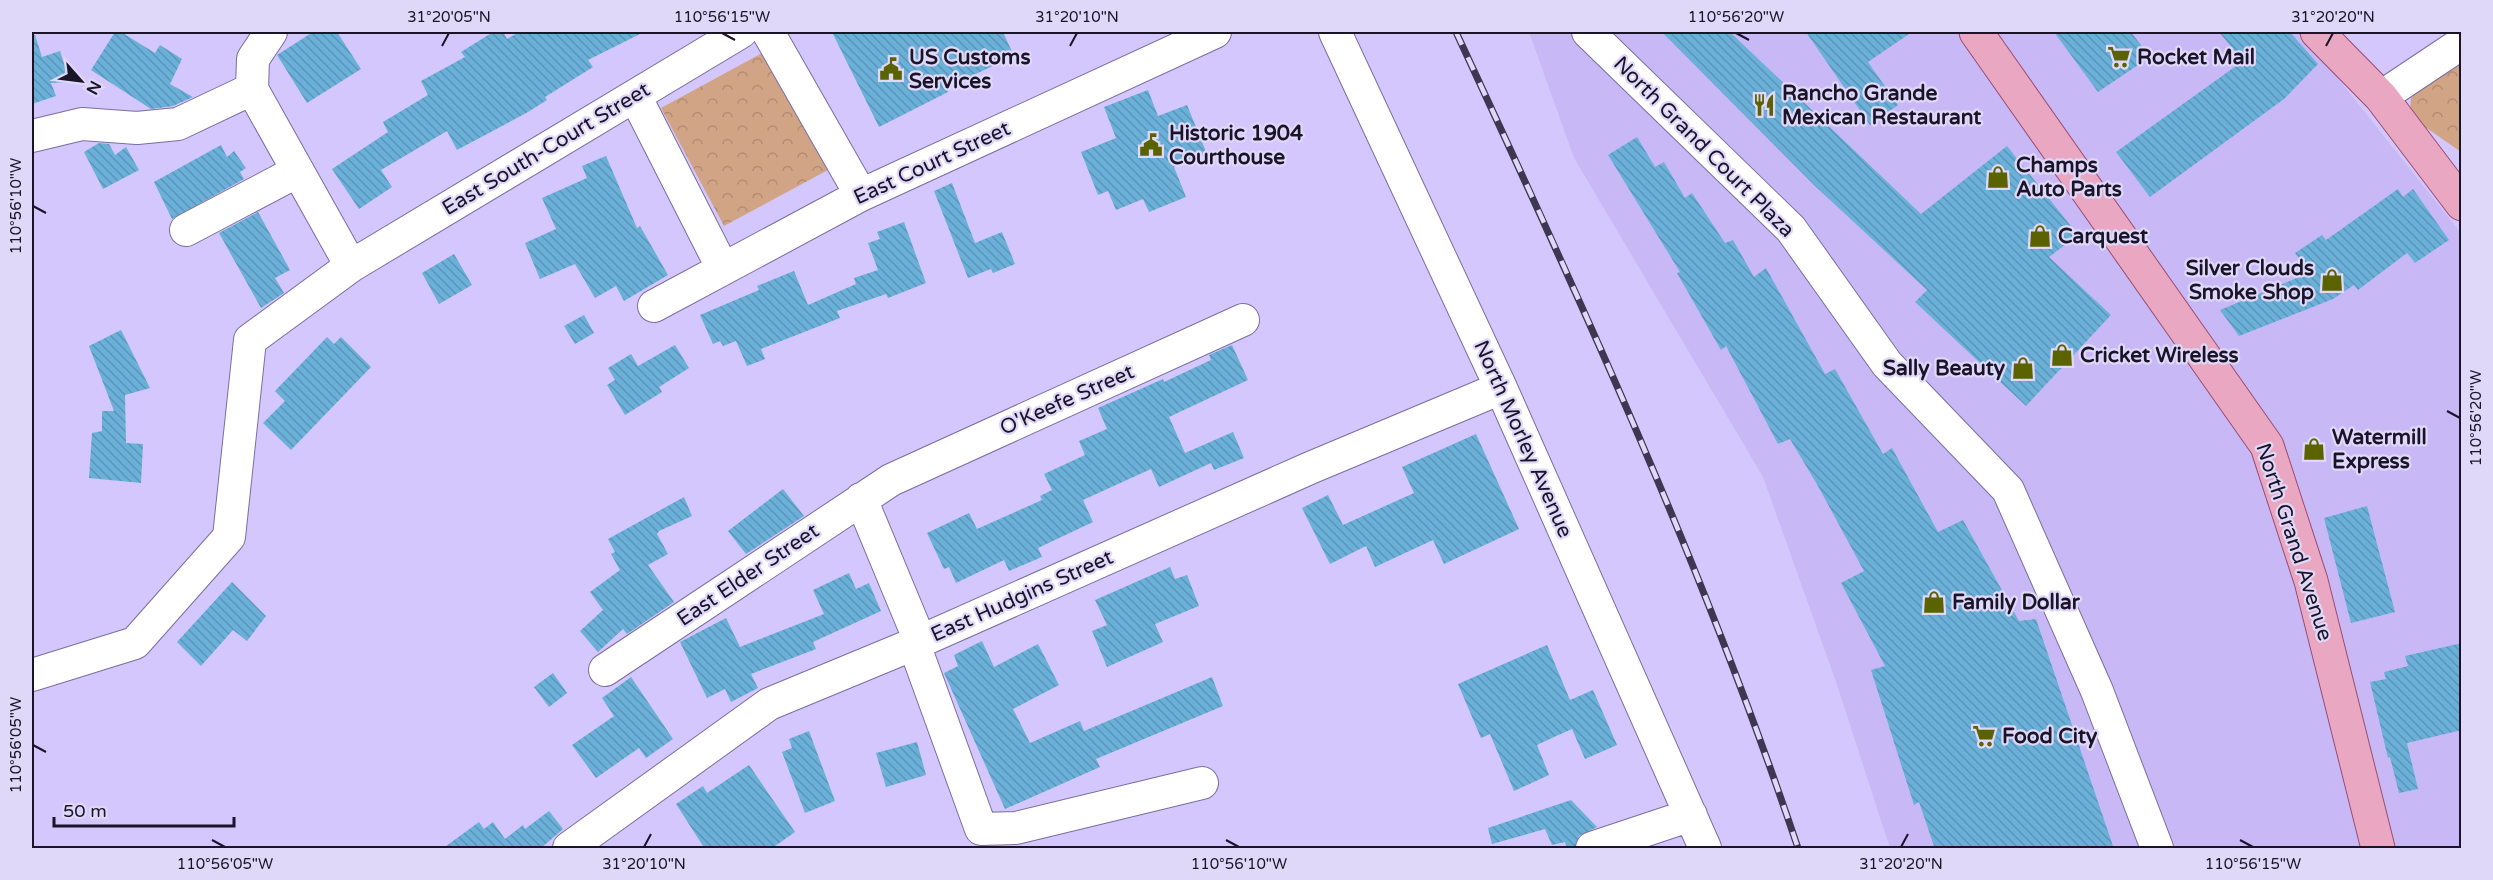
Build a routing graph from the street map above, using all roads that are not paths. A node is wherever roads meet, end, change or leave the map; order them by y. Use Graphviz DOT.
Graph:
graph roads {
  1 [pos="271,32"];
  2 [pos="741,32"];
  3 [pos="768,32"];
  4 [pos="1215,32"];
  5 [pos="1335,32"];
  6 [pos="1587,32"];
  7 [pos="1976,32"];
  8 [pos="2317,32"];
  9 [pos="2462,43"];
  10 [pos="252,89"];
  11 [pos="635,96"];
  12 [pos="2381,98"];
  13 [pos="32,136"];
  14 [pos="298,171"];
  15 [pos="861,195"];
  16 [pos="2462,204"];
  17 [pos="186,230"];
  18 [pos="351,266"];
  19 [pos="723,269"];
  20 [pos="654,306"];
  21 [pos="1243,320"];
  22 [pos="1501,388"];
  23 [pos="891,480"];
  24 [pos="861,499"];
  25 [pos="917,643"];
  26 [pos="605,670"];
  27 [pos="32,675"];
  28 [pos="1202,783"];
  29 [pos="1691,816"];
  30 [pos="569,849"];
  31 [pos="1592,849"];
  32 [pos="1705,849"];
  33 [pos="2157,849"];
  34 [pos="2378,849"];
  1 -- 10 [label="street"];
  2 -- 11 [label="street, East South-Court Street"];
  3 -- 15 [label="street"];
  4 -- 15 [label="street, East Court Street"];
  5 -- 22 [label="street, North Morley Avenue"];
  6 -- 33 [label="street, North Grand Court Plaza"];
  7 -- 34 [label="main road, North Grand Avenue"];
  8 -- 12 [label="main road"];
  9 -- 12 [label="street"];
  10 -- 13 [label="street"];
  10 -- 14 [label="street"];
  11 -- 18 [label="street, East South-Court Street"];
  11 -- 19 [label="street"];
  12 -- 16 [label="main road"];
  14 -- 17 [label="street"];
  14 -- 18 [label="street"];
  15 -- 19 [label="street, East Court Street"];
  18 -- 27 [label="street, East South-Court Street"];
  19 -- 20 [label="street, East Court Street"];
  21 -- 23 [label="street, O'Keefe Street"];
  22 -- 25 [label="street, East Hudgins Street"];
  22 -- 29 [label="street, North Morley Avenue"];
  23 -- 24 [label="street, East Elder Street"];
  24 -- 25 [label="street"];
  24 -- 26 [label="street, East Elder Street"];
  25 -- 28 [label="street"];
  25 -- 30 [label="street, East Hudgins Street"];
  29 -- 31 [label="street"];
  29 -- 32 [label="street, North Morley Avenue"];
}
